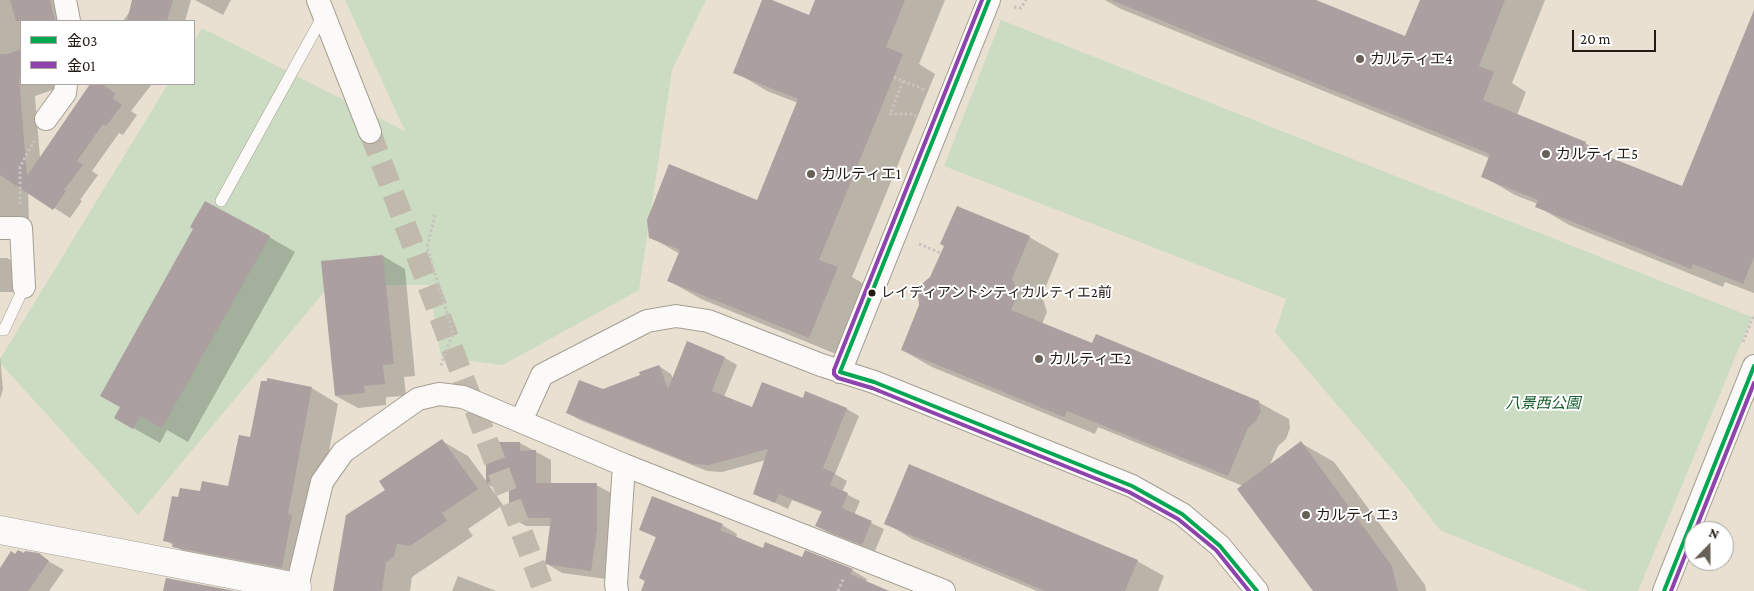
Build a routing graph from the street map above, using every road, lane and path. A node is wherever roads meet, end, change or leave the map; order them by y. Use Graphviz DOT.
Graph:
graph roads {
  1 [pos="65,0"];
  2 [pos="1026,0"];
  3 [pos="998,3"];
  4 [pos="321,7"];
  5 [pos="69,20"];
  6 [pos="894,77"];
  7 [pos="903,81"];
  8 [pos="66,85"];
  9 [pos="932,93"];
  10 [pos="921,118"];
  11 [pos="46,119"];
  12 [pos="370,132"];
  13 [pos="221,201"];
  14 [pos="435,215"];
  15 [pos="10,228"];
  16 [pos="914,242"];
  17 [pos="941,253"];
  18 [pos="24,287"];
  19 [pos="0,330"];
  20 [pos="1753,369"];
  21 [pos="840,372"];
  22 [pos="439,394"];
  23 [pos="521,421"];
  24 [pos="624,466"];
  25 [pos="0,530"];
  26 [pos="296,589"];
  27 [pos="617,591"];
  28 [pos="944,591"];
  29 [pos="1257,591"];
  30 [pos="1664,591"];
  1 -- 5 [label="street"];
  2 -- 3 [label="path"];
  3 -- 21 [label="street"];
  4 -- 12 [label="street"];
  4 -- 13 [label="lane"];
  6 -- 7 [label="path"];
  7 -- 9 [label="path"];
  7 -- 10 [label="path"];
  8 -- 11 [label="street"];
  11 -- 15 [label="path"];
  14 -- 22 [label="path"];
  15 -- 18 [label="street"];
  16 -- 17 [label="path"];
  18 -- 19 [label="lane"];
  20 -- 30 [label="street"];
  21 -- 23 [label="street"];
  21 -- 29 [label="street"];
  22 -- 23 [label="street"];
  22 -- 26 [label="street"];
  23 -- 24 [label="street"];
  24 -- 27 [label="street"];
  24 -- 28 [label="street"];
  25 -- 26 [label="street"];
}
